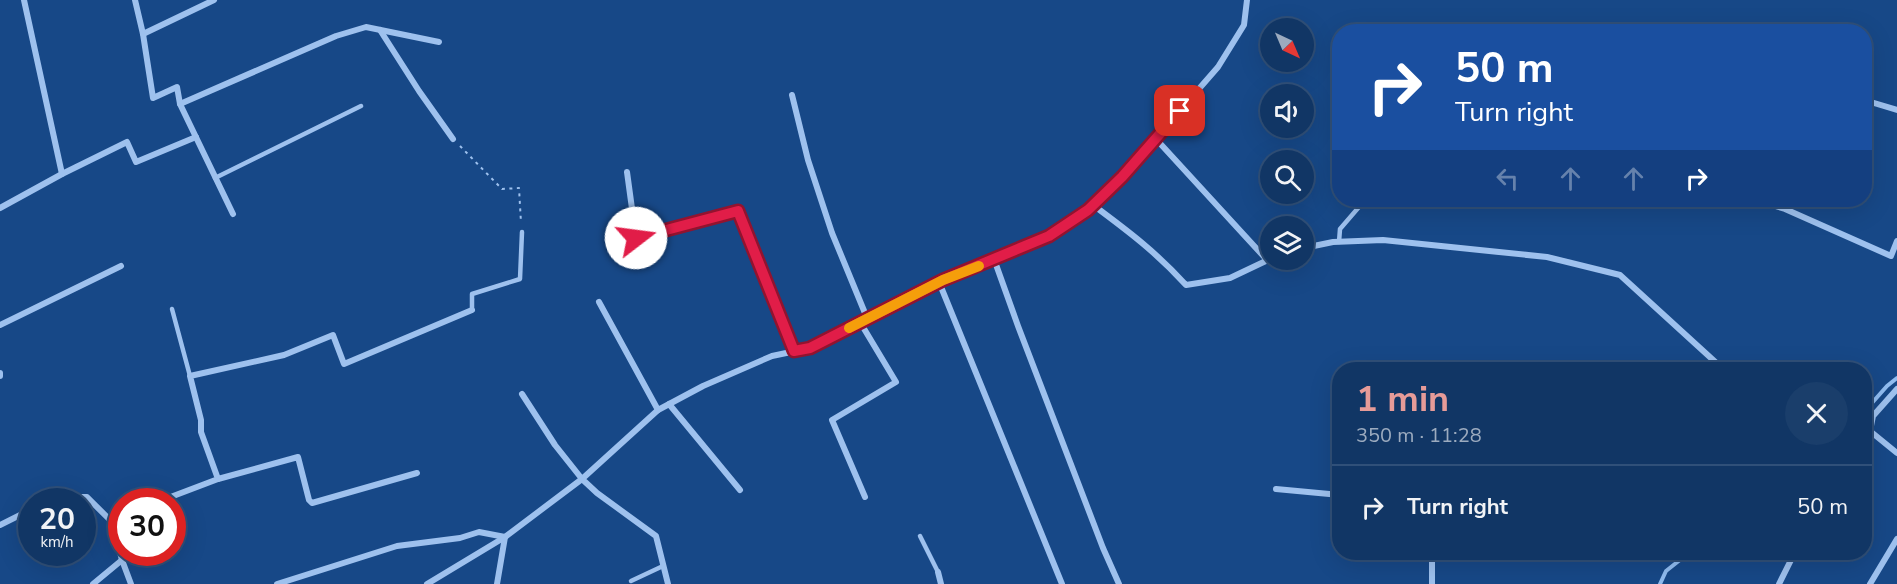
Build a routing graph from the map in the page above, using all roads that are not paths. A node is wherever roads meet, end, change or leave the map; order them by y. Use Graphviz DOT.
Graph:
graph roads {
  1 [pos="24,0"];
  2 [pos="135,0"];
  3 [pos="214,0"];
  4 [pos="1247,0"];
  5 [pos="380,30"];
  6 [pos="143,34"];
  7 [pos="439,42"];
  8 [pos="792,95"];
  9 [pos="1872,102"];
  10 [pos="180,104"];
  11 [pos="361,106"];
  12 [pos="1897,110"];
  13 [pos="196,137"];
  14 [pos="453,139"];
  15 [pos="1156,139"];
  16 [pos="627,172"];
  17 [pos="62,174"];
  18 [pos="215,178"];
  19 [pos="1093,205"];
  20 [pos="1359,207"];
  21 [pos="1779,207"];
  22 [pos="0,208"];
  23 [pos="233,214"];
  24 [pos="522,232"];
  25 [pos="1897,241"];
  26 [pos="1339,242"];
  27 [pos="1314,246"];
  28 [pos="1260,249"];
  29 [pos="994,259"];
  30 [pos="1260,263"];
  31 [pos="121,266"];
  32 [pos="939,282"];
  33 [pos="599,302"];
  34 [pos="172,309"];
  35 [pos="471,310"];
  36 [pos="867,318"];
  37 [pos="860,322"];
  38 [pos="0,325"];
  39 [pos="794,351"];
  40 [pos="1715,362"];
  41 [pos="190,376"];
  42 [pos="1897,389"];
  43 [pos="522,394"];
  44 [pos="669,404"];
  45 [pos="658,410"];
  46 [pos="1872,421"];
  47 [pos="1872,433"];
  48 [pos="1897,453"];
  49 [pos="417,473"];
  50 [pos="218,479"];
  51 [pos="582,479"];
  52 [pos="1276,489"];
  53 [pos="740,490"];
  54 [pos="186,491"];
  55 [pos="1332,494"];
  56 [pos="865,497"];
  57 [pos="96,506"];
  58 [pos="18,516"];
  59 [pos="108,518"];
  60 [pos="0,525"];
  61 [pos="920,536"];
  62 [pos="505,537"];
  63 [pos="1897,539"];
  64 [pos="1432,560"];
  65 [pos="1790,560"];
  66 [pos="115,566"];
  67 [pos="124,566"];
  68 [pos="663,566"];
  69 [pos="938,572"];
  70 [pos="631,581"];
  71 [pos="93,584"];
  72 [pos="131,584"];
  73 [pos="279,584"];
  74 [pos="427,584"];
  75 [pos="497,584"];
  76 [pos="668,584"];
  77 [pos="941,584"];
  78 [pos="1062,584"];
  79 [pos="1119,584"];
  80 [pos="1432,584"];
  81 [pos="1779,584"];
  82 [pos="1870,584"];
  1 -- 17 [label="street"];
  2 -- 6 [label="street"];
  3 -- 6 [label="street"];
  4 -- 15 [label="street"];
  5 -- 7 [label="street"];
  5 -- 10 [label="street"];
  5 -- 14 [label="street"];
  6 -- 10 [label="street"];
  8 -- 36 [label="street"];
  9 -- 12 [label="street"];
  10 -- 13 [label="street"];
  11 -- 18 [label="lane"];
  13 -- 17 [label="street"];
  13 -- 18 [label="street"];
  15 -- 19 [label="street"];
  15 -- 28 [label="street"];
  16 -- 39 [label="street"];
  17 -- 22 [label="street"];
  18 -- 23 [label="street"];
  19 -- 29 [label="street"];
  19 -- 30 [label="street"];
  20 -- 26 [label="lane"];
  21 -- 25 [label="street"];
  24 -- 35 [label="lane"];
  26 -- 27 [label="street"];
  26 -- 40 [label="street"];
  29 -- 32 [label="street"];
  29 -- 79 [label="street"];
  31 -- 38 [label="street"];
  32 -- 36 [label="street"];
  32 -- 78 [label="street"];
  33 -- 45 [label="street"];
  34 -- 41 [label="lane"];
  35 -- 41 [label="street"];
  36 -- 37 [label="street"];
  37 -- 39 [label="street"];
  37 -- 56 [label="street"];
  39 -- 44 [label="street"];
  41 -- 50 [label="street"];
  42 -- 46 [label="street"];
  43 -- 51 [label="street"];
  44 -- 45 [label="street"];
  44 -- 53 [label="street"];
  45 -- 51 [label="street"];
  47 -- 48 [label="street"];
  49 -- 50 [label="street"];
  50 -- 54 [label="street"];
  51 -- 62 [label="street"];
  51 -- 68 [label="street"];
  52 -- 55 [label="street"];
  57 -- 59 [label="street"];
  58 -- 60 [label="street"];
  61 -- 69 [label="lane"];
  62 -- 73 [label="street"];
  62 -- 74 [label="street"];
  62 -- 75 [label="street"];
  63 -- 82 [label="street"];
  64 -- 80 [label="street"];
  65 -- 81 [label="street"];
  66 -- 71 [label="street"];
  67 -- 72 [label="street"];
  68 -- 70 [label="lane"];
  68 -- 76 [label="street"];
  69 -- 77 [label="street"];
}
